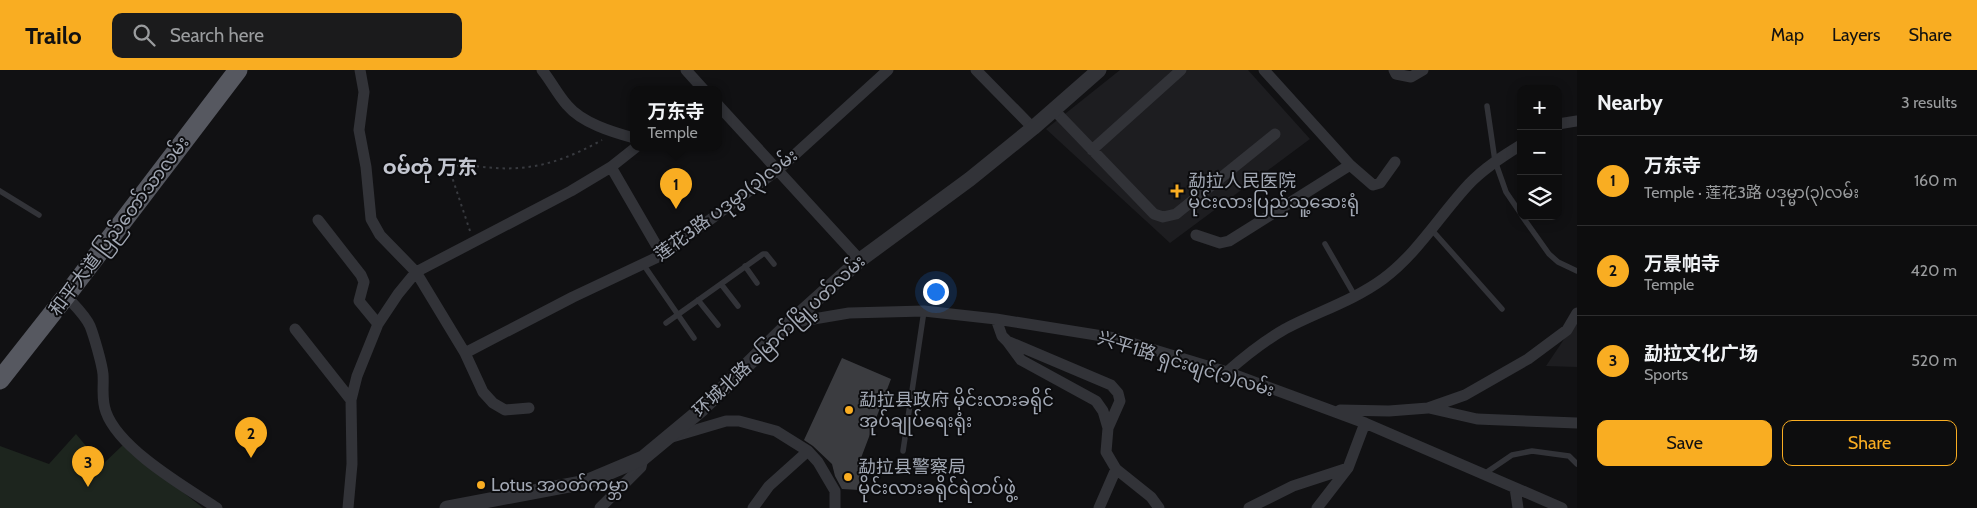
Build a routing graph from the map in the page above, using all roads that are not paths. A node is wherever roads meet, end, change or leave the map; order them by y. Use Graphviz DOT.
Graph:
graph roads {
  1 [pos="238,70"];
  2 [pos="360,70"];
  3 [pos="542,70"];
  4 [pos="686,70"];
  5 [pos="888,70"];
  6 [pos="976,70"];
  7 [pos="1099,70"];
  8 [pos="1181,70"];
  9 [pos="1264,70"];
  10 [pos="1394,70"];
  11 [pos="1423,70"];
  12 [pos="699,86"];
  13 [pos="1487,106"];
  14 [pos="722,109"];
  15 [pos="1054,110"];
  16 [pos="1577,122"];
  17 [pos="1562,124"];
  18 [pos="1033,128"];
  19 [pos="1275,134"];
  20 [pos="630,137"];
  21 [pos="1517,147"];
  22 [pos="1092,150"];
  23 [pos="630,151"];
  24 [pos="1495,161"];
  25 [pos="1395,162"];
  26 [pos="1350,165"];
  27 [pos="611,167"];
  28 [pos="779,169"];
  29 [pos="0,191"];
  30 [pos="1517,208"];
  31 [pos="39,215"];
  32 [pos="318,220"];
  33 [pos="1525,220"];
  34 [pos="1431,229"];
  35 [pos="1196,235"];
  36 [pos="1325,244"];
  37 [pos="662,255"];
  38 [pos="860,260"];
  39 [pos="643,264"];
  40 [pos="774,264"];
  41 [pos="745,266"];
  42 [pos="416,272"];
  43 [pos="1577,272"];
  44 [pos="757,283"];
  45 [pos="721,284"];
  46 [pos="66,296"];
  47 [pos="1355,296"];
  48 [pos="698,300"];
  49 [pos="738,306"];
  50 [pos="1502,309"];
  51 [pos="924,311"];
  52 [pos="1577,313"];
  53 [pos="677,315"];
  54 [pos="996,319"];
  55 [pos="790,323"];
  56 [pos="378,324"];
  57 [pos="666,324"];
  58 [pos="718,325"];
  59 [pos="295,329"];
  60 [pos="694,338"];
  61 [pos="1006,341"];
  62 [pos="465,353"];
  63 [pos="1227,372"];
  64 [pos="0,380"];
  65 [pos="351,400"];
  66 [pos="529,408"];
  67 [pos="1428,408"];
  68 [pos="1330,410"];
  69 [pos="1365,423"];
  70 [pos="1577,423"];
  71 [pos="1108,428"];
  72 [pos="666,440"];
  73 [pos="808,451"];
  74 [pos="903,451"];
  75 [pos="643,458"];
  76 [pos="1577,464"];
  77 [pos="1348,468"];
  78 [pos="1116,469"];
  79 [pos="1484,474"];
  80 [pos="1515,488"];
  81 [pos="217,508"];
  82 [pos="348,508"];
  83 [pos="447,508"];
  84 [pos="600,508"];
  85 [pos="753,508"];
  86 [pos="835,508"];
  87 [pos="1099,508"];
  88 [pos="1159,508"];
  89 [pos="1249,508"];
  90 [pos="1317,508"];
  91 [pos="1518,508"];
  92 [pos="1562,508"];
  1 -- 46 [label="highway, 和平大道 ပြည်တော်သာလမ်း"];
  2 -- 42 [label="street"];
  3 -- 20 [label="street"];
  4 -- 12 [label="street"];
  5 -- 28 [label="street, 莲花3路 ပဒုမ္မာ(၃)လမ်း"];
  6 -- 18 [label="street"];
  7 -- 15 [label="street, 环城北路 မြောက်မြို့ပတ်လမ်း"];
  8 -- 22 [label="street"];
  9 -- 26 [label="street"];
  10 -- 11 [label="street"];
  13 -- 24 [label="lane"];
  14 -- 28 [label="street"];
  15 -- 18 [label="street, 环城北路 မြောက်မြို့ပတ်လမ်း"];
  15 -- 22 [label="street"];
  16 -- 17 [label="street"];
  18 -- 38 [label="street, 环城北路 မြောက်မြို့ပတ်လမ်း"];
  19 -- 22 [label="street"];
  21 -- 24 [label="street"];
  23 -- 27 [label="street"];
  24 -- 30 [label="lane"];
  24 -- 34 [label="street"];
  25 -- 26 [label="street"];
  26 -- 35 [label="street"];
  27 -- 37 [label="street"];
  27 -- 42 [label="street"];
  28 -- 37 [label="street, 莲花3路 ပဒုမ္မာ(၃)လမ်း"];
  28 -- 38 [label="street"];
  29 -- 31 [label="lane"];
  32 -- 56 [label="street"];
  33 -- 43 [label="lane"];
  34 -- 47 [label="street"];
  34 -- 50 [label="lane"];
  36 -- 47 [label="lane"];
  37 -- 39 [label="street, 莲花3路 ပဒုမ္မာ(၃)လမ်း"];
  38 -- 55 [label="street, 环城北路 မြောက်မြို့ပတ်လမ်း"];
  39 -- 53 [label="lane"];
  39 -- 62 [label="street, 莲花3路 ပဒုမ္မာ(၃)လမ်း"];
  40 -- 41 [label="lane"];
  41 -- 44 [label="lane"];
  41 -- 45 [label="lane"];
  42 -- 56 [label="street"];
  42 -- 62 [label="street"];
  45 -- 48 [label="lane"];
  45 -- 49 [label="lane"];
  46 -- 64 [label="highway, 和平大道 ပြည်တော်သာလမ်း"];
  46 -- 81 [label="street"];
  47 -- 63 [label="street"];
  48 -- 53 [label="lane"];
  48 -- 58 [label="lane"];
  51 -- 54 [label="street, 兴平1路 ရှင်းဖျင်(၁)လမ်း"];
  51 -- 55 [label="street, 兴平1路 ရှင်းဖျင်(၁)လမ်း"];
  51 -- 74 [label="lane"];
  52 -- 67 [label="street"];
  53 -- 57 [label="lane"];
  53 -- 60 [label="lane"];
  54 -- 61 [label="street"];
  54 -- 63 [label="street, 兴平1路 ရှင်းဖျင်(၁)လမ်း"];
  55 -- 72 [label="street, 环城北路 မြောက်မြို့ပတ်လမ်း"];
  56 -- 65 [label="street"];
  59 -- 65 [label="street"];
  61 -- 71 [label="street"];
  61 -- 71 [label="street"];
  62 -- 66 [label="street"];
  63 -- 68 [label="street, 兴平1路 ရှင်းဖျင်(၁)လမ်း"];
  65 -- 82 [label="street"];
  67 -- 68 [label="street"];
  67 -- 70 [label="street"];
  68 -- 69 [label="street, 兴平1路 ရှင်းဖျင်(၁)လမ်း"];
  69 -- 77 [label="street"];
  69 -- 79 [label="street, 兴平1路 ရှင်းဖျင်(၁)လမ်း"];
  71 -- 78 [label="street"];
  72 -- 73 [label="street"];
  72 -- 75 [label="street, 环城北路 မြောက်မြို့ပတ်လမ်း"];
  73 -- 85 [label="street"];
  73 -- 86 [label="street"];
  75 -- 83 [label="street, 环城北路 မြောက်မြို့ပတ်လမ်း"];
  75 -- 84 [label="street"];
  76 -- 79 [label="lane"];
  77 -- 89 [label="street"];
  77 -- 90 [label="street"];
  78 -- 87 [label="street"];
  78 -- 88 [label="street"];
  79 -- 80 [label="street, 兴平1路 ရှင်းဖျင်(၁)လမ်း"];
  80 -- 91 [label="street"];
  80 -- 92 [label="street, 兴平1路 ရှင်းဖျင်(၁)လမ်း"];
}
